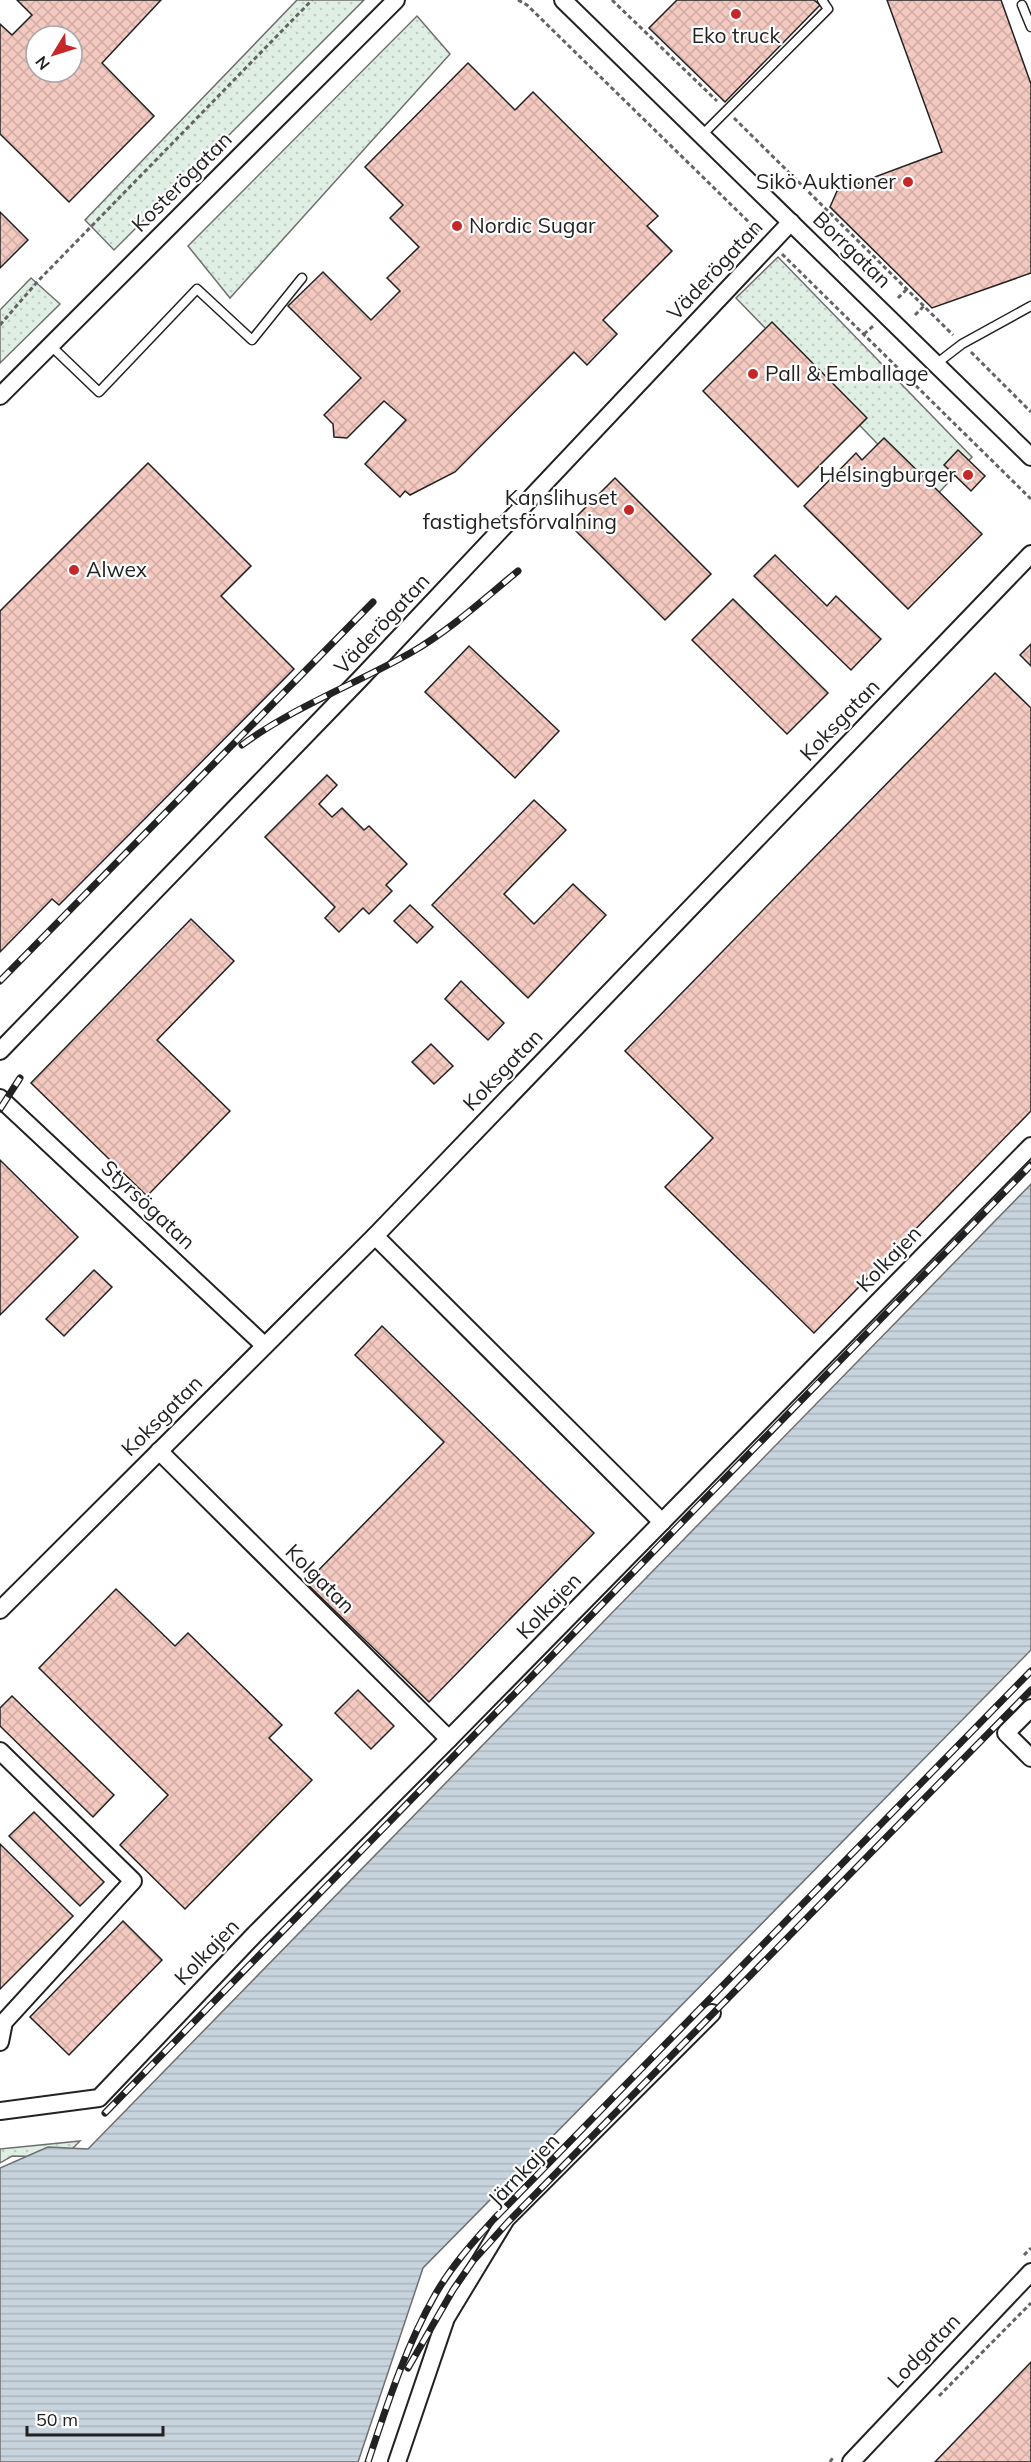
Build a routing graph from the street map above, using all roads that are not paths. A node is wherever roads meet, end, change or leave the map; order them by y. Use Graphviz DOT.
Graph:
graph roads {
  1 [pos="396,0"];
  2 [pos="564,0"];
  3 [pos="822,0"];
  4 [pos="1022,5"];
  5 [pos="1031,27"];
  6 [pos="702,135"];
  7 [pos="791,222"];
  8 [pos="302,278"];
  9 [pos="1031,306"];
  10 [pos="51,345"];
  11 [pos="936,364"];
  12 [pos="0,396"];
  13 [pos="1031,457"];
  14 [pos="1031,555"];
  15 [pos="0,1051"];
  16 [pos="0,1098"];
  17 [pos="1031,1146"];
  18 [pos="375,1236"];
  19 [pos="264,1345"];
  20 [pos="159,1450"];
  21 [pos="663,1522"];
  22 [pos="0,1610"];
  23 [pos="1031,1708"];
  24 [pos="450,1739"];
  25 [pos="0,1751"];
  26 [pos="1031,1758"];
  27 [pos="712,2013"];
  28 [pos="0,2042"];
  29 [pos="0,2110"];
  30 [pos="1031,2272"];
  31 [pos="397,2462"];
  32 [pos="851,2462"];
  1 -- 10 [label="street, Kosterögatan"];
  2 -- 6 [label="street, Borrgatan"];
  3 -- 6 [label="lane"];
  4 -- 5 [label="lane"];
  6 -- 7 [label="street, Borrgatan"];
  7 -- 11 [label="street, Borrgatan"];
  7 -- 15 [label="street, Väderögatan"];
  8 -- 10 [label="lane"];
  9 -- 11 [label="lane"];
  10 -- 12 [label="street, Kosterögatan"];
  11 -- 13 [label="street, Borrgatan"];
  14 -- 18 [label="street, Koksgatan"];
  16 -- 19 [label="street, Styrsögatan"];
  17 -- 21 [label="street, Kolkajen"];
  18 -- 19 [label="street, Koksgatan"];
  18 -- 21 [label="street"];
  19 -- 20 [label="street, Koksgatan"];
  20 -- 22 [label="street, Koksgatan"];
  20 -- 24 [label="street, Kolgatan"];
  21 -- 24 [label="street, Kolkajen"];
  23 -- 26 [label="street"];
  24 -- 29 [label="street, Kolkajen"];
  25 -- 28 [label="street"];
  27 -- 31 [label="street, Järnkajen"];
  30 -- 32 [label="street, Lodgatan"];
}
